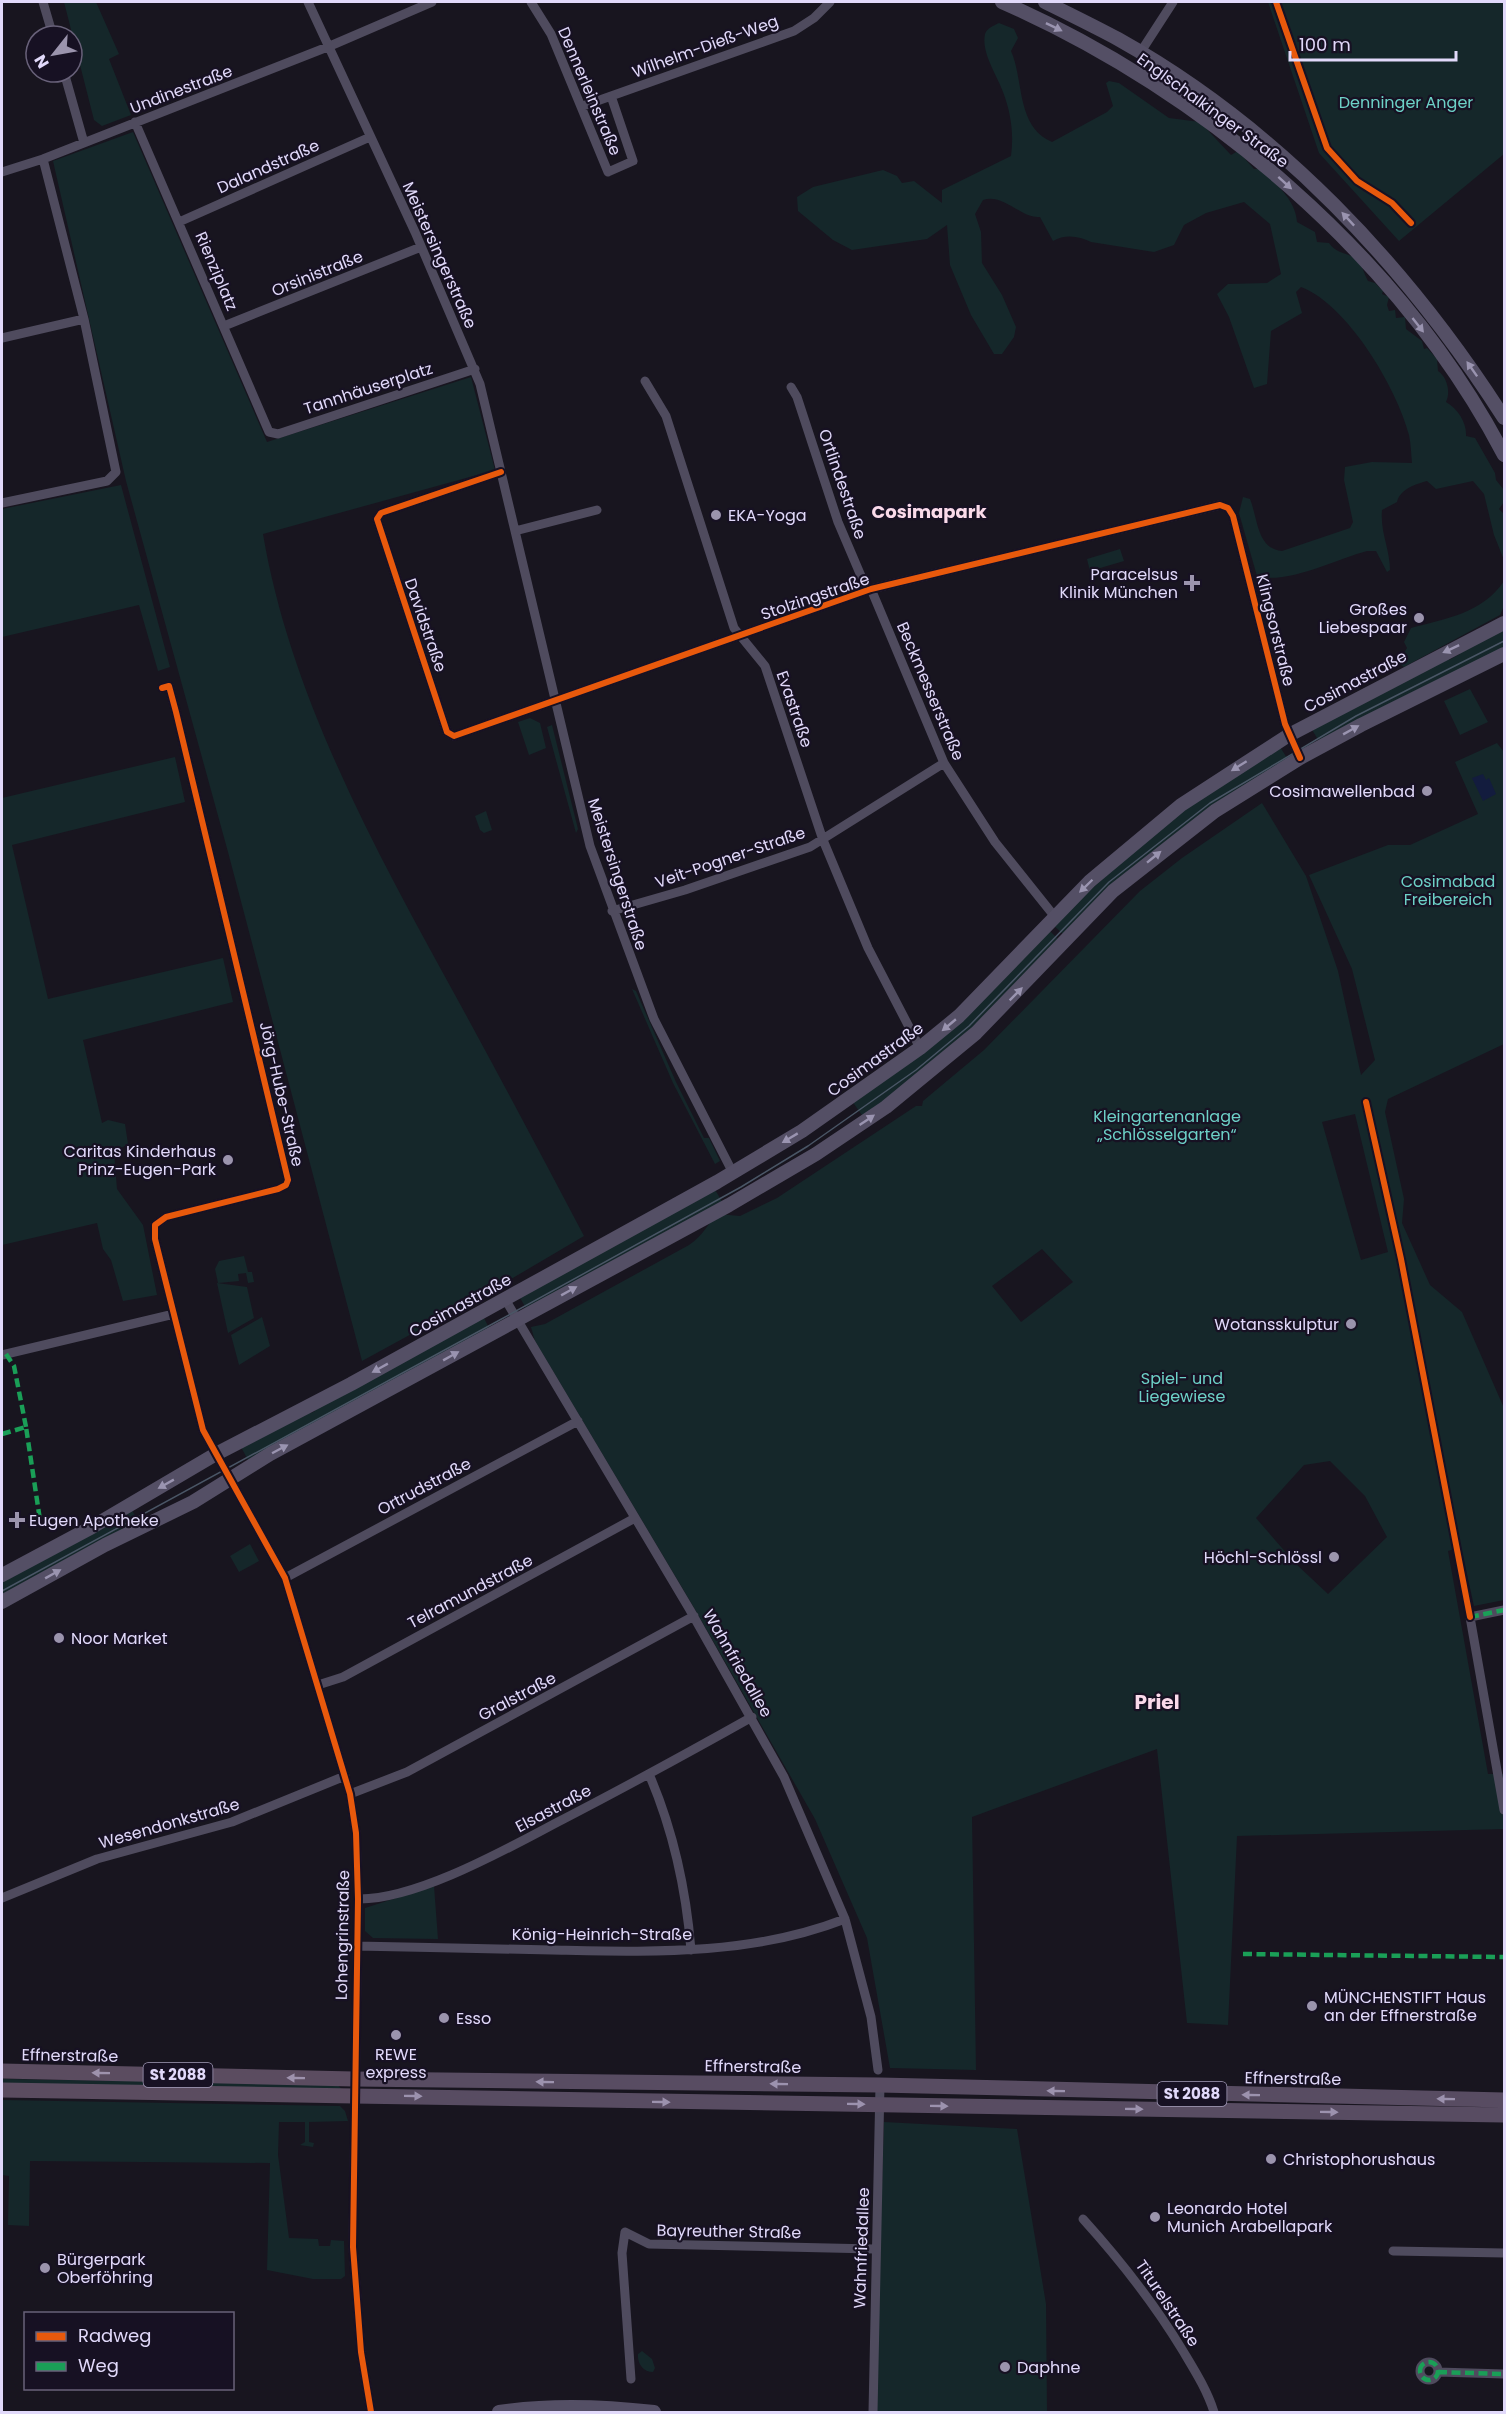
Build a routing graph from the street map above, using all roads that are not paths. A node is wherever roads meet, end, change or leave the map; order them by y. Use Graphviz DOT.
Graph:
graph roads {
  1 [pos="43,2"];
  2 [pos="308,2"];
  3 [pos="432,2"];
  4 [pos="531,2"];
  5 [pos="830,2"];
  6 [pos="1002,2"];
  7 [pos="1045,2"];
  8 [pos="1173,2"];
  9 [pos="49,24"];
  10 [pos="330,46"];
  11 [pos="1140,53"];
  12 [pos="67,84"];
  13 [pos="610,96"];
  14 [pos="583,106"];
  15 [pos="135,122"];
  16 [pos="370,137"];
  17 [pos="84,143"];
  18 [pos="43,159"];
  19 [pos="2,172"];
  20 [pos="179,222"];
  21 [pos="421,248"];
  22 [pos="84,319"];
  23 [pos="224,326"];
  24 [pos="2,338"];
  25 [pos="475,369"];
  26 [pos="645,381"];
  27 [pos="791,387"];
  28 [pos="1504,418"];
  29 [pos="269,432"];
  30 [pos="1504,455"];
  31 [pos="501,472"];
  32 [pos="2,503"];
  33 [pos="1228,508"];
  34 [pos="597,510"];
  35 [pos="515,531"];
  36 [pos="869,590"];
  37 [pos="1504,623"];
  38 [pos="740,636"];
  39 [pos="1504,654"];
  40 [pos="162,688"];
  41 [pos="555,701"];
  42 [pos="1288,735"];
  43 [pos="454,736"];
  44 [pos="1300,758"];
  45 [pos="944,763"];
  46 [pos="823,840"];
  47 [pos="612,911"];
  48 [pos="1055,917"];
  49 [pos="920,1048"];
  50 [pos="732,1173"];
  51 [pos="746,1195"];
  52 [pos="505,1299"];
  53 [pos="174,1314"];
  54 [pos="518,1319"];
  55 [pos="2,1355"];
  56 [pos="578,1420"];
  57 [pos="216,1454"];
  58 [pos="231,1480"];
  59 [pos="635,1518"];
  60 [pos="2,1575"];
  61 [pos="285,1578"];
  62 [pos="2,1602"];
  63 [pos="1504,1610"];
  64 [pos="694,1616"];
  65 [pos="318,1685"];
  66 [pos="752,1717"];
  67 [pos="1500,1758"];
  68 [pos="649,1774"];
  69 [pos="345,1776"];
  70 [pos="350,1794"];
  71 [pos="1504,1810"];
  72 [pos="2,1898"];
  73 [pos="358,1899"];
  74 [pos="845,1919"];
  75 [pos="356,1946"];
  76 [pos="691,1950"];
  77 [pos="878,2070"];
  78 [pos="2,2071"];
  79 [pos="354,2079"];
  80 [pos="880,2085"];
  81 [pos="2,2090"];
  82 [pos="354,2096"];
  83 [pos="1504,2100"];
  84 [pos="880,2104"];
  85 [pos="1504,2115"];
  86 [pos="1083,2219"];
  87 [pos="874,2250"];
  88 [pos="1393,2251"];
  89 [pos="1504,2253"];
  90 [pos="1438,2372"];
  91 [pos="1504,2374"];
  92 [pos="631,2379"];
  93 [pos="372,2412"];
  94 [pos="500,2412"];
  95 [pos="654,2412"];
  96 [pos="873,2412"];
  97 [pos="1214,2412"];
  1 -- 9 [label="street"];
  2 -- 10 [label="street, Meistersingerstraße"];
  3 -- 10 [label="street, Undinestraße"];
  4 -- 14 [label="street, Dennerleinstraße"];
  5 -- 13 [label="street, Wilhelm-Dieß-Weg"];
  6 -- 30 [label="main road, Englschalkinger Straße, one-way"];
  7 -- 11 [label="main road, Englschalkinger Straße"];
  8 -- 11 [label="street"];
  10 -- 15 [label="street, Undinestraße"];
  10 -- 16 [label="street, Meistersingerstraße"];
  28 -- 11 [label="main road, Englschalkinger Straße, one-way"];
  12 -- 17 [label="street"];
  13 -- 14 [label="street, Wilhelm-Dieß-Weg"];
  13 -- 14 [label="street, Dennerleinstraße"];
  15 -- 17 [label="street, Undinestraße"];
  15 -- 20 [label="street, Rienziplatz"];
  16 -- 20 [label="street, Dalandstraße"];
  16 -- 21 [label="street, Meistersingerstraße"];
  17 -- 18 [label="street, Undinestraße"];
  18 -- 19 [label="street, Undinestraße"];
  18 -- 22 [label="street"];
  20 -- 23 [label="street, Rienziplatz"];
  21 -- 23 [label="street, Orsinistraße"];
  21 -- 25 [label="street, Meistersingerstraße"];
  22 -- 24 [label="street"];
  22 -- 32 [label="street"];
  23 -- 29 [label="street, Rienziplatz"];
  25 -- 29 [label="street, Tannhäuserplatz"];
  25 -- 31 [label="street, Meistersingerstraße"];
  26 -- 38 [label="street, Evastraße"];
  27 -- 36 [label="street, Ortlindestraße"];
  31 -- 35 [label="street, Meistersingerstraße"];
  31 -- 43 [label="street, Davidstraße"];
  33 -- 36 [label="street, Stolzingstraße"];
  33 -- 42 [label="street, Klingsorstraße"];
  34 -- 35 [label="street"];
  35 -- 41 [label="street, Meistersingerstraße"];
  36 -- 38 [label="street, Stolzingstraße"];
  36 -- 45 [label="street, Beckmesserstraße"];
  37 -- 42 [label="main road, Cosimastraße, one-way"];
  38 -- 41 [label="street, Stolzingstraße"];
  38 -- 46 [label="street, Evastraße"];
  44 -- 39 [label="main road, one-way"];
  40 -- 53 [label="street, Jörg-Hube-Straße"];
  41 -- 43 [label="street, Stolzingstraße"];
  41 -- 47 [label="street, Meistersingerstraße"];
  42 -- 44 [label="street, Klingsorstraße"];
  42 -- 48 [label="main road, Cosimastraße, one-way"];
  51 -- 44 [label="main road, one-way"];
  45 -- 46 [label="street, Veit-Pogner-Straße"];
  45 -- 48 [label="street, Beckmesserstraße"];
  46 -- 47 [label="street, Veit-Pogner-Straße"];
  46 -- 49 [label="street, Evastraße"];
  47 -- 50 [label="street, Meistersingerstraße"];
  48 -- 49 [label="main road, Cosimastraße, one-way"];
  49 -- 50 [label="main road, Cosimastraße, one-way"];
  50 -- 51 [label="main road"];
  50 -- 52 [label="main road, Cosimastraße"];
  54 -- 51 [label="main road, one-way"];
  52 -- 54 [label="street, Wahnfriedallee"];
  52 -- 57 [label="main road, Cosimastraße, one-way"];
  53 -- 55 [label="street"];
  53 -- 57 [label="street, Jörg-Hube-Straße"];
  54 -- 56 [label="street, Wahnfriedallee"];
  58 -- 54 [label="main road, one-way"];
  56 -- 59 [label="street, Wahnfriedallee"];
  56 -- 61 [label="street, Ortrudstraße"];
  57 -- 58 [label="street"];
  57 -- 60 [label="main road, Cosimastraße, one-way"];
  58 -- 61 [label="street, Lohengrinstraße"];
  62 -- 58 [label="main road, one-way"];
  59 -- 64 [label="street, Wahnfriedallee"];
  59 -- 65 [label="street, Telramundstraße"];
  61 -- 65 [label="street, Lohengrinstraße"];
  63 -- 67 [label="street"];
  64 -- 66 [label="street, Wahnfriedallee"];
  64 -- 70 [label="street, Gralstraße"];
  65 -- 69 [label="street, Lohengrinstraße"];
  66 -- 68 [label="street, Elsastraße"];
  66 -- 74 [label="street, Wahnfriedallee"];
  67 -- 71 [label="street"];
  68 -- 73 [label="street, Elsastraße"];
  68 -- 76 [label="street"];
  69 -- 70 [label="street, Lohengrinstraße"];
  69 -- 72 [label="street, Wesendonkstraße"];
  70 -- 73 [label="street, Lohengrinstraße"];
  73 -- 75 [label="street, Lohengrinstraße"];
  74 -- 76 [label="street, König-Heinrich-Straße"];
  74 -- 77 [label="street, Wahnfriedallee"];
  75 -- 76 [label="street, König-Heinrich-Straße"];
  75 -- 79 [label="street, Lohengrinstraße"];
  79 -- 78 [label="highway, Effnerstraße / St 2088, one-way"];
  80 -- 79 [label="main road, Effnerstraße / St 2088, one-way"];
  79 -- 82 [label="street, Lohengrinstraße"];
  83 -- 80 [label="main road, Effnerstraße / St 2088, one-way"];
  80 -- 84 [label="street, Wahnfriedallee"];
  81 -- 82 [label="highway, Effnerstraße / St 2088"];
  82 -- 84 [label="main road, Effnerstraße / St 2088, one-way"];
  82 -- 93 [label="street, Lohengrinstraße"];
  84 -- 85 [label="main road, Effnerstraße / St 2088, one-way"];
  84 -- 87 [label="street, Wahnfriedallee"];
  86 -- 97 [label="street, Titurelstraße"];
  87 -- 92 [label="street, Bayreuther Straße"];
  87 -- 96 [label="street, Wahnfriedallee"];
  88 -- 89 [label="street"];
  90 -- 91 [label="street"];
  94 -- 95 [label="main road"];
}
